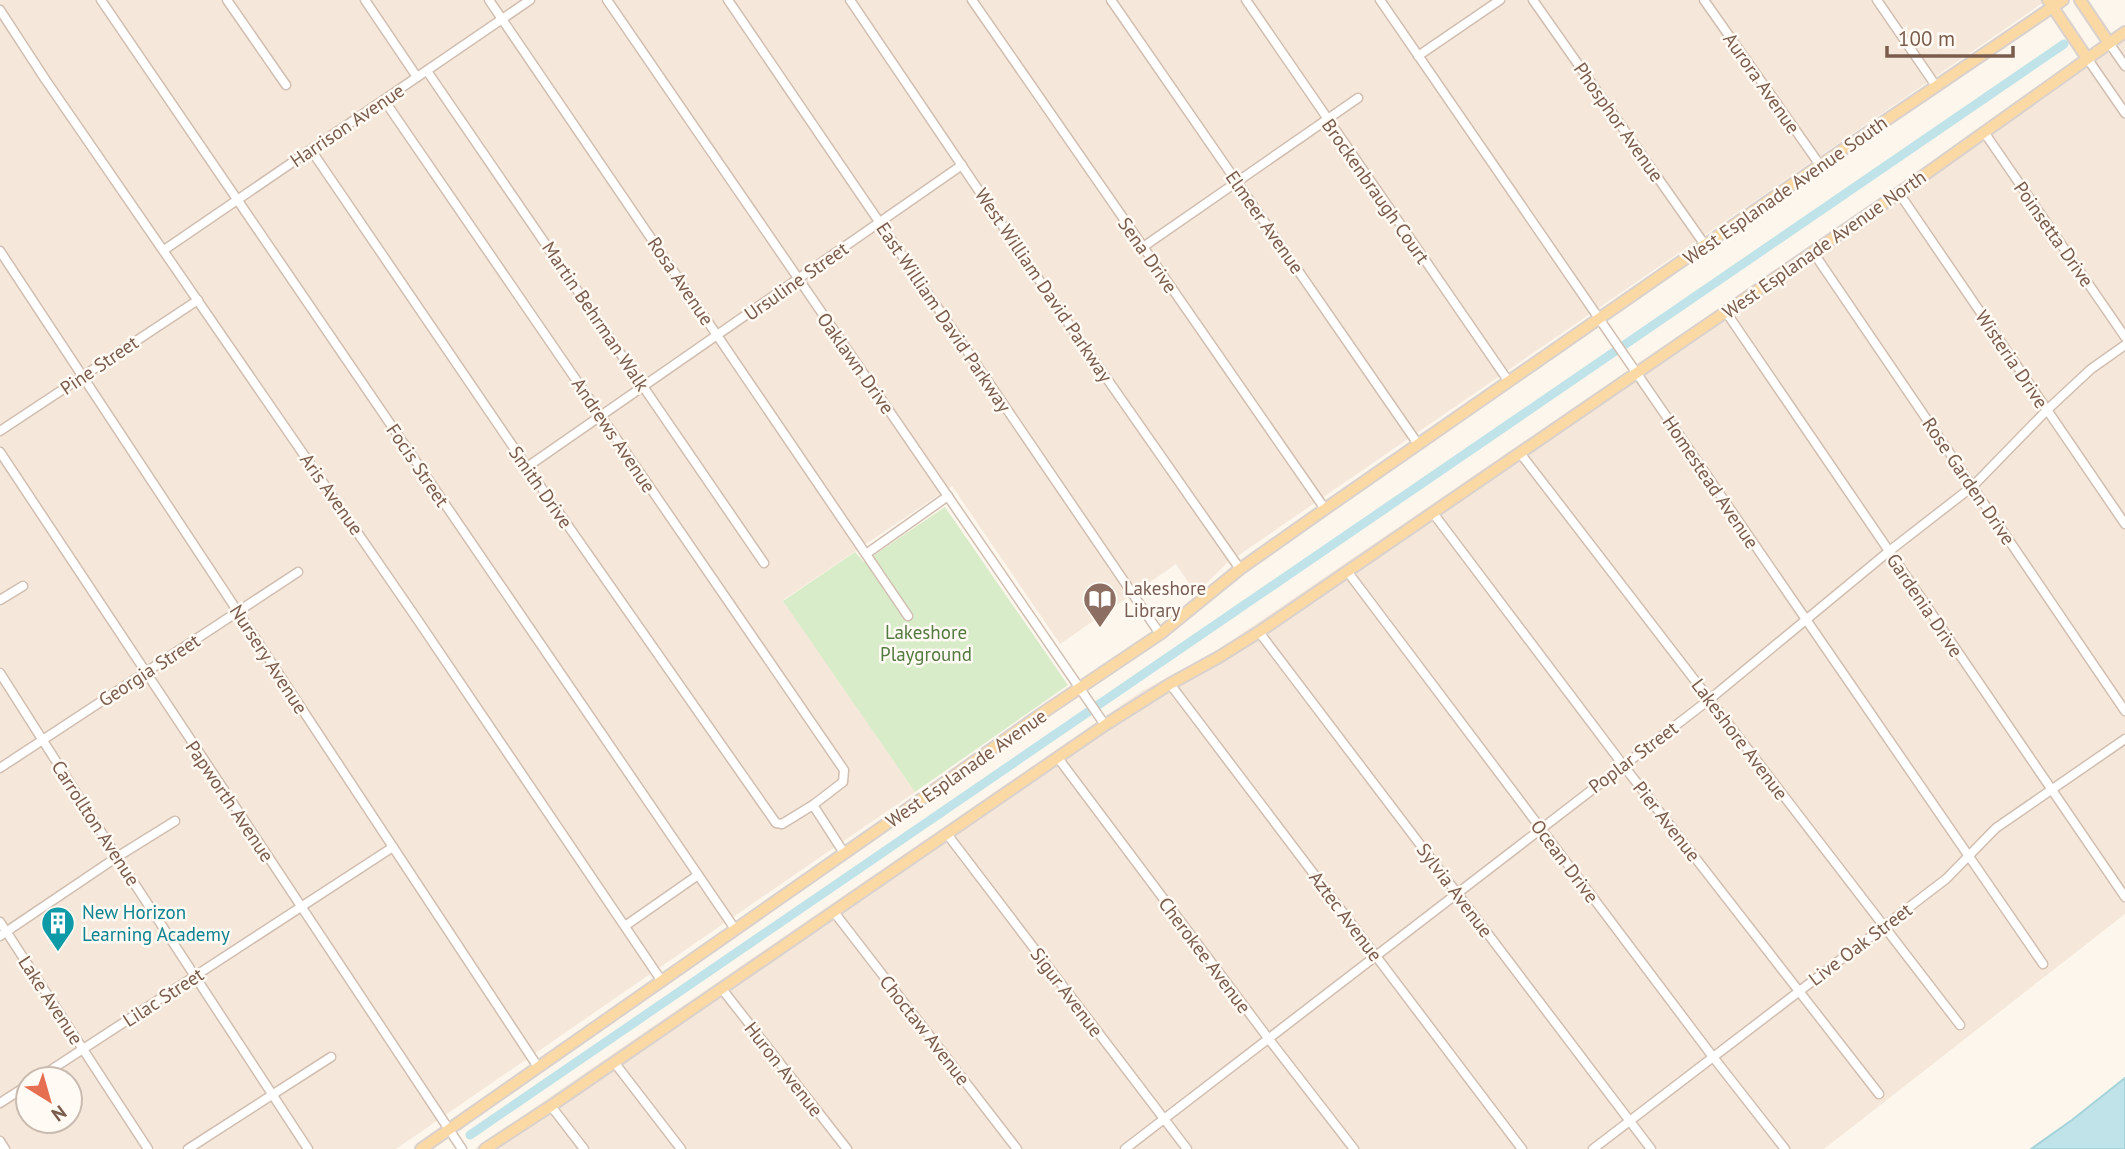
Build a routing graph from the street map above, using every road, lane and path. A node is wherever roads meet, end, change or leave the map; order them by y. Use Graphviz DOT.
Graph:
graph roads {
  1 [pos="101,0"];
  2 [pos="227,0"];
  3 [pos="365,0"];
  4 [pos="489,0"];
  5 [pos="530,0"];
  6 [pos="607,0"];
  7 [pos="728,0"];
  8 [pos="849,0"];
  9 [pos="972,0"];
  10 [pos="1111,0"];
  11 [pos="1246,0"];
  12 [pos="1380,0"];
  13 [pos="1500,0"];
  14 [pos="1533,0"];
  15 [pos="1704,0"];
  16 [pos="1877,0"];
  17 [pos="2063,0"];
  18 [pos="2080,0"];
  19 [pos="2050,4"];
  20 [pos="0,10"];
  21 [pos="502,19"];
  22 [pos="2125,32"];
  23 [pos="2109,43"];
  24 [pos="1418,57"];
  25 [pos="2087,58"];
  26 [pos="2125,66"];
  27 [pos="426,71"];
  28 [pos="417,77"];
  29 [pos="286,85"];
  30 [pos="1936,86"];
  31 [pos="1358,98"];
  32 [pos="384,100"];
  33 [pos="2125,113"];
  34 [pos="1327,120"];
  35 [pos="1984,132"];
  36 [pos="311,150"];
  37 [pos="961,165"];
  38 [pos="1820,165"];
  39 [pos="1237,182"];
  40 [pos="1899,192"];
  41 [pos="237,200"];
  42 [pos="880,222"];
  43 [pos="1705,245"];
  44 [pos="1143,247"];
  45 [pos="164,250"];
  46 [pos="0,251"];
  47 [pos="1813,252"];
  48 [pos="798,279"];
  49 [pos="198,299"];
  50 [pos="1726,312"];
  51 [pos="1600,319"];
  52 [pos="718,335"];
  53 [pos="2125,337"];
  54 [pos="2125,345"];
  55 [pos="1636,373"];
  56 [pos="82,376"];
  57 [pos="1509,382"];
  58 [pos="644,386"];
  59 [pos="2047,410"];
  60 [pos="600,416"];
  61 [pos="0,431"];
  62 [pos="1418,444"];
  63 [pos="0,452"];
  64 [pos="1520,453"];
  65 [pos="527,467"];
  66 [pos="1973,486"];
  67 [pos="948,496"];
  68 [pos="1325,509"];
  69 [pos="1433,513"];
  70 [pos="2125,524"];
  71 [pos="1888,552"];
  72 [pos="866,554"];
  73 [pos="764,563"];
  74 [pos="1240,569"];
  75 [pos="1347,571"];
  76 [pos="298,572"];
  77 [pos="23,586"];
  78 [pos="0,600"];
  79 [pos="238,612"];
  80 [pos="908,616"];
  81 [pos="1805,620"];
  82 [pos="1259,632"];
  83 [pos="1160,634"];
  84 [pos="0,673"];
  85 [pos="145,673"];
  86 [pos="1170,684"];
  87 [pos="1083,693"];
  88 [pos="1710,699"];
  89 [pos="2125,710"];
  90 [pos="1103,722"];
  91 [pos="2125,739"];
  92 [pos="42,740"];
  93 [pos="1058,758"];
  94 [pos="1623,765"];
  95 [pos="0,768"];
  96 [pos="2051,789"];
  97 [pos="813,805"];
  98 [pos="175,821"];
  99 [pos="1540,828"];
  100 [pos="947,834"];
  101 [pos="393,847"];
  102 [pos="844,853"];
  103 [pos="1969,856"];
  104 [pos="117,857"];
  105 [pos="698,875"];
  106 [pos="1456,892"];
  107 [pos="2125,897"];
  108 [pos="300,907"];
  109 [pos="834,912"];
  110 [pos="0,922"];
  111 [pos="625,926"];
  112 [pos="1883,927"];
  113 [pos="735,929"];
  114 [pos="3,934"];
  115 [pos="1375,955"];
  116 [pos="2043,964"];
  117 [pos="195,976"];
  118 [pos="661,980"];
  119 [pos="722,989"];
  120 [pos="1798,991"];
  121 [pos="1960,1025"];
  122 [pos="1268,1038"];
  123 [pos="83,1050"];
  124 [pos="331,1057"];
  125 [pos="1713,1057"];
  126 [pos="614,1062"];
  127 [pos="59,1065"];
  128 [pos="538,1067"];
  129 [pos="1880,1094"];
  130 [pos="272,1095"];
  131 [pos="551,1106"];
  132 [pos="1164,1119"];
  133 [pos="1630,1120"];
  134 [pos="448,1131"];
  135 [pos="0,1141"];
  136 [pos="5,1149"];
  137 [pos="148,1149"];
  138 [pos="188,1149"];
  139 [pos="308,1149"];
  140 [pos="421,1149"];
  141 [pos="462,1149"];
  142 [pos="485,1149"];
  143 [pos="584,1149"];
  144 [pos="681,1149"];
  145 [pos="847,1149"];
  146 [pos="1017,1149"];
  147 [pos="1125,1149"];
  148 [pos="1187,1149"];
  149 [pos="1354,1149"];
  150 [pos="1522,1149"];
  151 [pos="1593,1149"];
  152 [pos="1651,1149"];
  153 [pos="1785,1149"];
  1 -- 41 [label="street, Focis Street"];
  2 -- 29 [label="street"];
  3 -- 28 [label="street"];
  4 -- 21 [label="street, Rosa Avenue"];
  5 -- 21 [label="street, Harrison Avenue"];
  6 -- 48 [label="street, Oaklawn Drive"];
  7 -- 42 [label="street, East William David Parkway"];
  8 -- 37 [label="street, West William David Parkway"];
  9 -- 44 [label="street, Sena Drive"];
  10 -- 39 [label="street, Elmeer Avenue"];
  11 -- 34 [label="street, Brockenbraugh Court"];
  12 -- 24 [label="street, Homestead Avenue"];
  13 -- 24 [label="street"];
  14 -- 43 [label="street, Phosphor Avenue"];
  15 -- 38 [label="street, Aurora Avenue"];
  16 -- 30 [label="street"];
  17 -- 19 [label="main road, West Esplanade Avenue South"];
  18 -- 23 [label="main road"];
  19 -- 25 [label="main road"];
  19 -- 30 [label="main road, West Esplanade Avenue South"];
  20 -- 45 [label="street, Aris Avenue"];
  21 -- 27 [label="street, Harrison Avenue"];
  21 -- 52 [label="street, Rosa Avenue"];
  22 -- 23 [label="main road, West Esplanade Avenue North"];
  23 -- 25 [label="main road, West Esplanade Avenue North"];
  23 -- 26 [label="street"];
  24 -- 51 [label="street, Homestead Avenue"];
  25 -- 33 [label="street"];
  25 -- 35 [label="main road, West Esplanade Avenue North"];
  27 -- 28 [label="street, Harrison Avenue"];
  27 -- 58 [label="street, Martin Behrman Walk"];
  28 -- 32 [label="street, Harrison Avenue"];
  30 -- 38 [label="main road, West Esplanade Avenue South"];
  31 -- 34 [label="street"];
  32 -- 36 [label="street, Harrison Avenue"];
  32 -- 60 [label="street, Andrews Avenue"];
  34 -- 39 [label="street"];
  34 -- 57 [label="street, Brockenbraugh Court"];
  35 -- 40 [label="main road, West Esplanade Avenue North"];
  35 -- 53 [label="street, Poinsetta Drive"];
  36 -- 41 [label="street, Harrison Avenue"];
  36 -- 65 [label="street, Smith Drive"];
  37 -- 42 [label="street, Ursuline Street"];
  37 -- 74 [label="street, West William David Parkway"];
  38 -- 43 [label="main road, West Esplanade Avenue South"];
  39 -- 44 [label="street"];
  39 -- 62 [label="street, Elmeer Avenue"];
  40 -- 47 [label="main road, West Esplanade Avenue North"];
  40 -- 59 [label="street, Wisteria Drive"];
  41 -- 45 [label="street, Harrison Avenue"];
  41 -- 105 [label="street, Focis Street"];
  42 -- 48 [label="street, Ursuline Street"];
  42 -- 83 [label="street, East William David Parkway"];
  43 -- 51 [label="main road, West Esplanade Avenue South"];
  44 -- 68 [label="street, Sena Drive"];
  45 -- 49 [label="street, Aris Avenue"];
  46 -- 56 [label="street, Nursery Avenue"];
  47 -- 50 [label="main road, West Esplanade Avenue North"];
  47 -- 66 [label="street, Rose Garden Drive"];
  48 -- 52 [label="street, Ursuline Street"];
  48 -- 67 [label="street, Oaklawn Drive"];
  49 -- 56 [label="street, Pine Street"];
  49 -- 111 [label="street, Aris Avenue"];
  50 -- 55 [label="main road, West Esplanade Avenue North"];
  50 -- 71 [label="street, Gardenia Drive"];
  51 -- 55 [label="street, Homestead Avenue"];
  51 -- 57 [label="main road, West Esplanade Avenue South"];
  52 -- 58 [label="street, Ursuline Street"];
  52 -- 72 [label="street, Rosa Avenue"];
  54 -- 59 [label="street, Poplar Street"];
  55 -- 64 [label="main road, West Esplanade Avenue North"];
  55 -- 81 [label="street, Homestead Avenue"];
  56 -- 61 [label="street, Pine Street"];
  56 -- 79 [label="street, Nursery Avenue"];
  57 -- 62 [label="main road, West Esplanade Avenue"];
  58 -- 60 [label="street, Ursuline Street"];
  58 -- 73 [label="street, Martin Behrman Walk"];
  59 -- 66 [label="street, Poplar Street"];
  59 -- 70 [label="street, Wisteria Drive"];
  60 -- 65 [label="street, Ursuline Street"];
  60 -- 97 [label="street, Andrews Avenue"];
  62 -- 68 [label="main road, West Esplanade Avenue"];
  63 -- 85 [label="street, Papworth Avenue"];
  64 -- 69 [label="main road"];
  64 -- 88 [label="street, Lakeshore Avenue"];
  65 -- 97 [label="street, Smith Drive"];
  66 -- 71 [label="street, Poplar Street"];
  66 -- 89 [label="street, Rose Garden Drive"];
  67 -- 72 [label="street"];
  67 -- 87 [label="street, Oaklawn Drive"];
  68 -- 74 [label="main road, West Esplanade Avenue"];
  69 -- 75 [label="main road"];
  69 -- 94 [label="street, Pier Avenue"];
  71 -- 81 [label="street, Poplar Street"];
  71 -- 96 [label="street, Gardenia Drive"];
  72 -- 80 [label="street, Rosa Avenue"];
  74 -- 83 [label="main road, West Esplanade Avenue"];
  75 -- 82 [label="main road"];
  75 -- 99 [label="street, Ocean Drive"];
  76 -- 79 [label="street, Georgia Street"];
  77 -- 78 [label="street"];
  79 -- 85 [label="street, Georgia Street"];
  79 -- 101 [label="street, Nursery Avenue"];
  81 -- 88 [label="street, Poplar Street"];
  81 -- 103 [label="street, Homestead Avenue"];
  82 -- 86 [label="main road"];
  82 -- 106 [label="street, Sylvia Avenue"];
  83 -- 87 [label="main road, West Esplanade Avenue"];
  84 -- 92 [label="street, Carrollton Avenue"];
  85 -- 92 [label="street, Georgia Street"];
  85 -- 108 [label="street, Papworth Avenue"];
  86 -- 90 [label="main road"];
  86 -- 115 [label="street, Aztec Avenue"];
  87 -- 90 [label="street, Oaklawn Drive"];
  87 -- 102 [label="main road, West Esplanade Avenue"];
  88 -- 94 [label="street, Poplar Street"];
  88 -- 112 [label="street, Lakeshore Avenue"];
  90 -- 93 [label="main road"];
  91 -- 96 [label="street, Live Oak Street"];
  92 -- 95 [label="street, Georgia Street"];
  92 -- 104 [label="street, Carrollton Avenue"];
  93 -- 100 [label="main road"];
  93 -- 122 [label="street, Cherokee Avenue"];
  94 -- 99 [label="street, Poplar Street"];
  94 -- 120 [label="street, Pier Avenue"];
  96 -- 103 [label="street, Live Oak Street"];
  96 -- 107 [label="street, Gardenia Drive"];
  97 -- 102 [label="street"];
  98 -- 104 [label="street"];
  99 -- 106 [label="street, Poplar Street"];
  99 -- 125 [label="street, Ocean Drive"];
  100 -- 109 [label="main road"];
  100 -- 132 [label="street, Sigur Avenue"];
  101 -- 108 [label="street, Lilac Street"];
  101 -- 128 [label="street, Nursery Avenue"];
  102 -- 113 [label="main road, West Esplanade Avenue"];
  103 -- 112 [label="street, Live Oak Street"];
  103 -- 116 [label="street, Homestead Avenue"];
  104 -- 114 [label="street"];
  104 -- 117 [label="street, Carrollton Avenue"];
  105 -- 111 [label="street"];
  105 -- 113 [label="street, Focis Street"];
  106 -- 115 [label="street, Poplar Street"];
  106 -- 133 [label="street, Sylvia Avenue"];
  108 -- 117 [label="street, Lilac Street"];
  108 -- 134 [label="street, Papworth Avenue"];
  109 -- 119 [label="main road"];
  109 -- 146 [label="street, Choctaw Avenue"];
  110 -- 114 [label="street, Lake Avenue"];
  111 -- 118 [label="street, Aris Avenue"];
  112 -- 120 [label="street, Live Oak Street"];
  112 -- 121 [label="street, Lakeshore Avenue"];
  113 -- 118 [label="main road, West Esplanade Avenue"];
  114 -- 123 [label="street, Lake Avenue"];
  115 -- 122 [label="street, Poplar Street"];
  115 -- 150 [label="street, Aztec Avenue"];
  117 -- 123 [label="street, Lilac Street"];
  117 -- 130 [label="street, Carrollton Avenue"];
  118 -- 128 [label="main road, West Esplanade Avenue"];
  119 -- 126 [label="main road"];
  119 -- 145 [label="street, Huron Avenue"];
  120 -- 125 [label="street, Live Oak Street"];
  120 -- 129 [label="street, Pier Avenue"];
  122 -- 132 [label="street, Poplar Street"];
  122 -- 149 [label="street, Cherokee Avenue"];
  123 -- 127 [label="street, Lilac Street"];
  123 -- 137 [label="street, Lake Avenue"];
  124 -- 130 [label="street"];
  125 -- 133 [label="street, Live Oak Street"];
  125 -- 153 [label="street, Ocean Drive"];
  126 -- 131 [label="main road"];
  126 -- 144 [label="street"];
  128 -- 134 [label="main road, West Esplanade Avenue"];
  130 -- 138 [label="street"];
  130 -- 139 [label="street, Carrollton Avenue"];
  131 -- 142 [label="main road"];
  131 -- 143 [label="street"];
  132 -- 147 [label="street, Poplar Street"];
  132 -- 148 [label="street, Sigur Avenue"];
  133 -- 151 [label="street, Live Oak Street"];
  133 -- 152 [label="street, Sylvia Avenue"];
  134 -- 140 [label="main road, West Esplanade Avenue"];
  134 -- 141 [label="street, Papworth Avenue"];
  135 -- 136 [label="street"];
}
